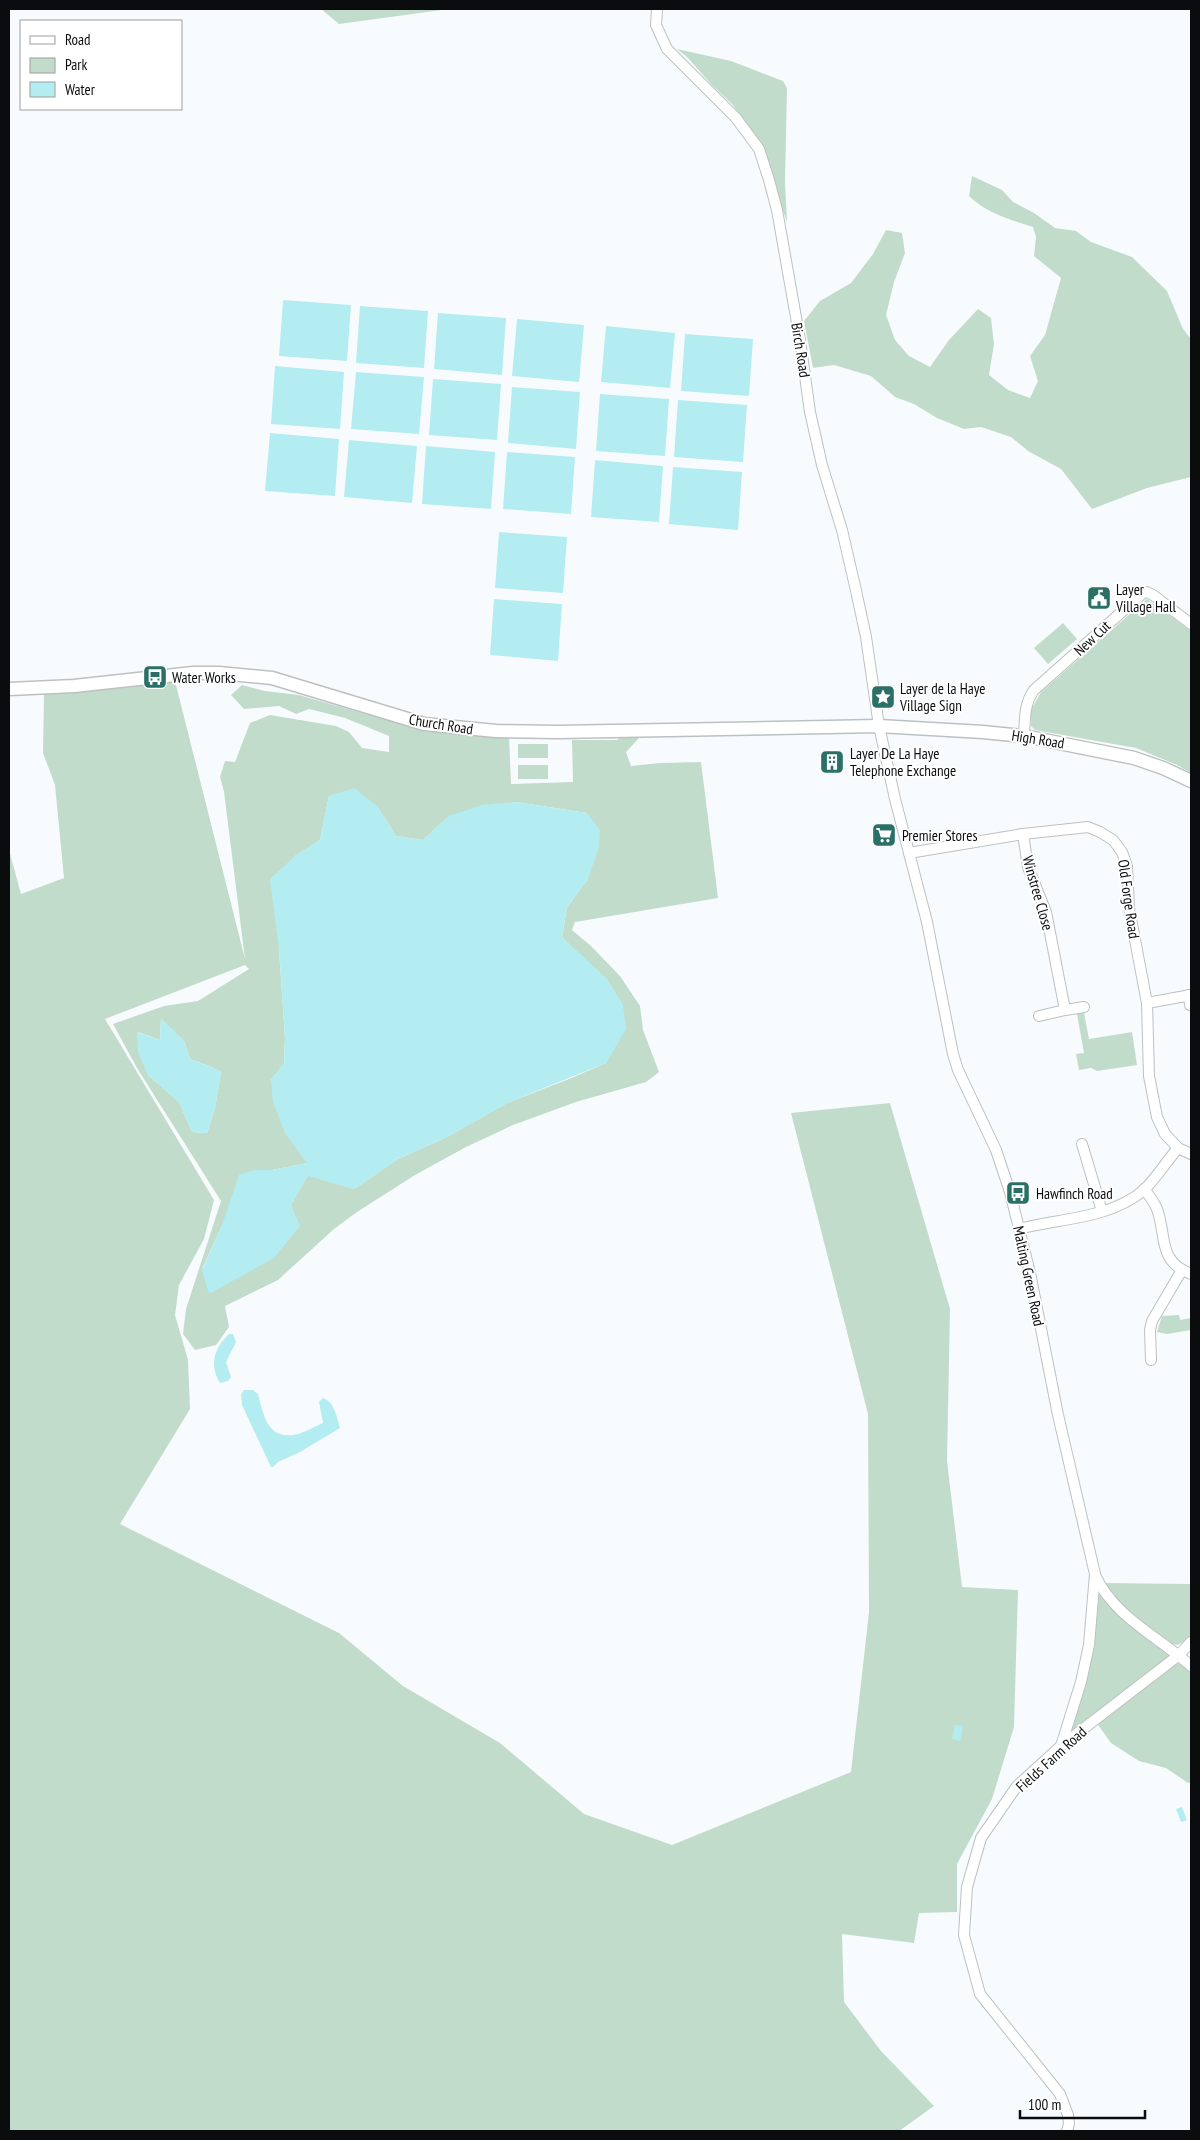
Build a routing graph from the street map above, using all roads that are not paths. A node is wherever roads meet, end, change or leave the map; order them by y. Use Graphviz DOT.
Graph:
graph roads {
  1 [pos="657,9"];
  2 [pos="1191,624"];
  3 [pos="9,689"];
  4 [pos="880,726"];
  5 [pos="1024,736"];
  6 [pos="1191,781"];
  7 [pos="1023,834"];
  8 [pos="909,853"];
  9 [pos="1190,998"];
  10 [pos="1147,1003"];
  11 [pos="1084,1007"];
  12 [pos="1065,1010"];
  13 [pos="1039,1016"];
  14 [pos="1082,1144"];
  15 [pos="1178,1148"];
  16 [pos="1191,1154"];
  17 [pos="1144,1189"];
  18 [pos="1102,1211"];
  19 [pos="1019,1229"];
  20 [pos="1186,1272"];
  21 [pos="1151,1360"];
  22 [pos="1095,1574"];
  23 [pos="1191,1642"];
  24 [pos="1179,1655"];
  25 [pos="1191,1666"];
  26 [pos="1071,1716"];
  27 [pos="1089,1725"];
  28 [pos="1061,1746"];
  29 [pos="1067,2131"];
  1 -- 4 [label="street, Birch Road"];
  2 -- 5 [label="street, New Cut"];
  3 -- 4 [label="main road, Church Road"];
  4 -- 5 [label="main road, High Road"];
  4 -- 8 [label="street, Malting Green Road"];
  5 -- 6 [label="main road, High Road"];
  7 -- 8 [label="street, Old Forge Road"];
  7 -- 10 [label="street, Old Forge Road"];
  7 -- 12 [label="street, Winstree Close"];
  8 -- 19 [label="street, Malting Green Road"];
  9 -- 10 [label="street"];
  10 -- 15 [label="street, Old Forge Road"];
  11 -- 12 [label="street"];
  12 -- 13 [label="street"];
  14 -- 18 [label="street"];
  15 -- 16 [label="street, Old Forge Road"];
  15 -- 17 [label="street"];
  17 -- 18 [label="street"];
  17 -- 20 [label="street"];
  18 -- 19 [label="street"];
  19 -- 22 [label="street, Malting Green Road"];
  20 -- 21 [label="street"];
  22 -- 24 [label="street"];
  22 -- 26 [label="street, Malting Green Road"];
  23 -- 24 [label="street, Fields Farm Road"];
  24 -- 25 [label="street"];
  24 -- 27 [label="street, Fields Farm Road"];
  26 -- 27 [label="street"];
  26 -- 28 [label="street, Malting Green Road"];
  27 -- 28 [label="street, Fields Farm Road"];
  28 -- 29 [label="street, Fields Farm Road"];
}
